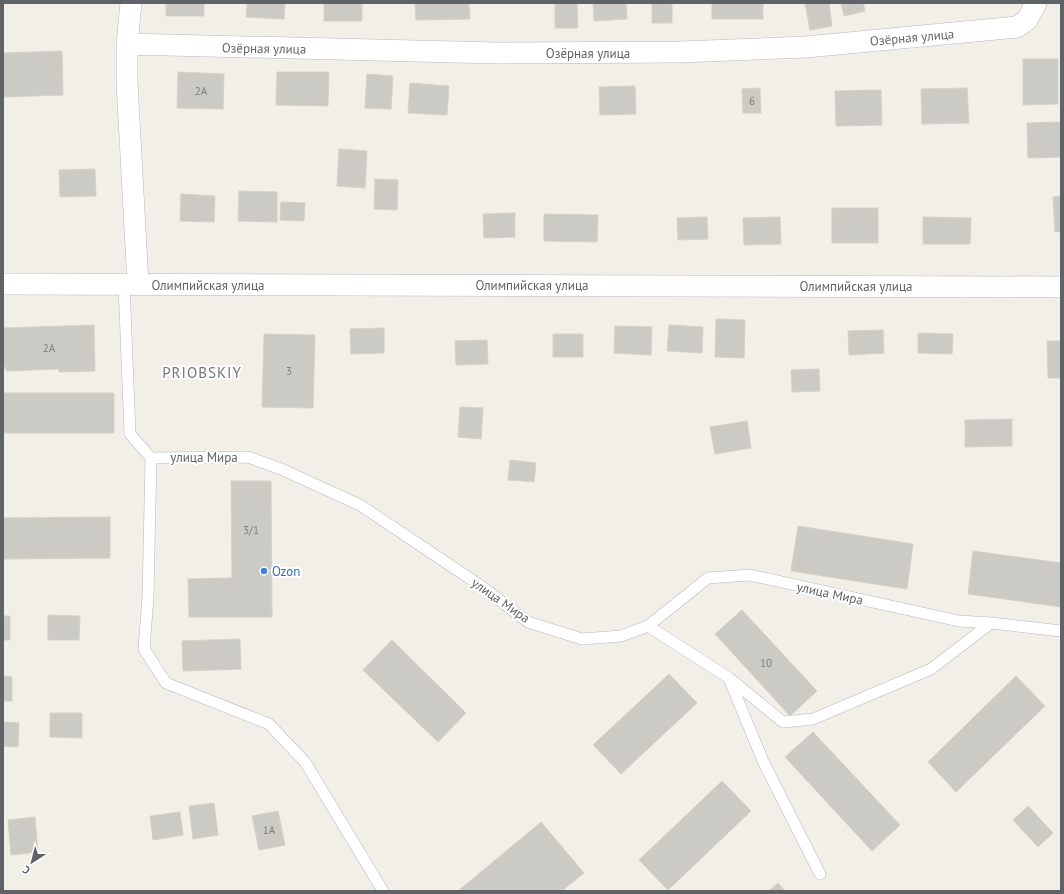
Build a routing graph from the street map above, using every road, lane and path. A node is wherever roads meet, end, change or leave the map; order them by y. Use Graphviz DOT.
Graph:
graph roads {
  1 [pos="131,3"];
  2 [pos="1036,3"];
  3 [pos="127,44"];
  4 [pos="3,284"];
  5 [pos="131,284"];
  6 [pos="1061,287"];
  7 [pos="151,458"];
  8 [pos="991,623"];
  9 [pos="648,626"];
  10 [pos="1061,631"];
  11 [pos="729,678"];
  12 [pos="820,874"];
  13 [pos="383,891"];
  1 -- 3 [label="street"];
  2 -- 3 [label="street, Озёрная улица"];
  3 -- 5 [label="street"];
  4 -- 5 [label="street, Олимпийская улица"];
  5 -- 6 [label="street, Олимпийская улица"];
  5 -- 7 [label="lane, улица Мира"];
  7 -- 9 [label="lane, улица Мира"];
  7 -- 13 [label="lane"];
  8 -- 9 [label="lane, улица Мира"];
  8 -- 10 [label="lane, улица Мира"];
  8 -- 11 [label="lane"];
  9 -- 11 [label="lane"];
  11 -- 12 [label="lane"];
}
